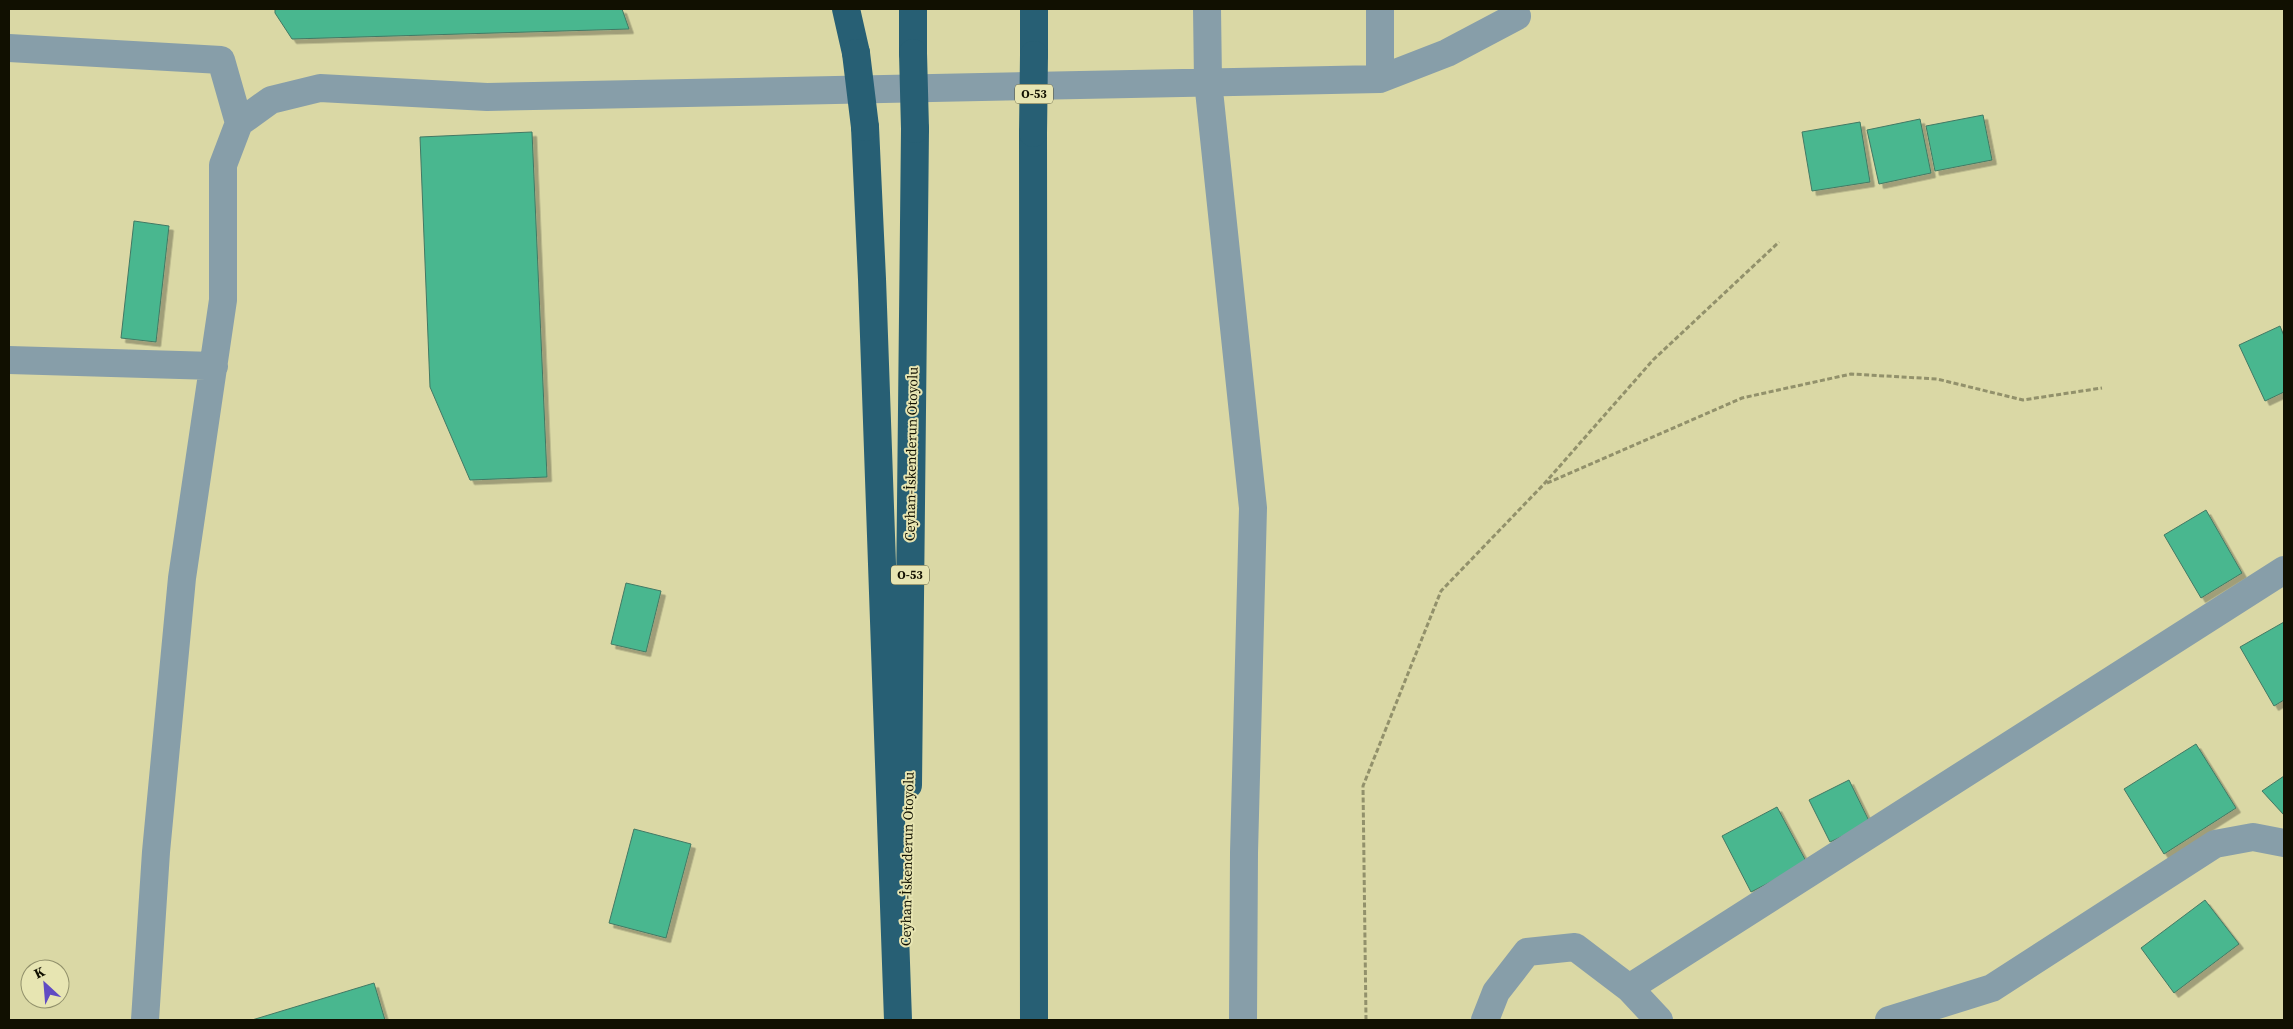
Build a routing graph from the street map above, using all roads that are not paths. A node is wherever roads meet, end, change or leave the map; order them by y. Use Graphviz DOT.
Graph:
graph roads {
  1 [pos="846,9"];
  2 [pos="913,9"];
  3 [pos="1034,9"];
  4 [pos="1207,9"];
  5 [pos="1380,9"];
  6 [pos="1517,16"];
  7 [pos="9,48"];
  8 [pos="1380,79"];
  9 [pos="1208,81"];
  10 [pos="239,123"];
  11 [pos="9,360"];
  12 [pos="214,366"];
  13 [pos="2284,570"];
  14 [pos="2284,843"];
  15 [pos="1629,988"];
  16 [pos="145,1020"];
  17 [pos="898,1020"];
  18 [pos="905,1020"];
  19 [pos="1034,1020"];
  20 [pos="1243,1020"];
  21 [pos="1484,1020"];
  22 [pos="1659,1020"];
  23 [pos="1890,1020"];
  1 -- 17 [label="highway, bridge"];
  2 -- 18 [label="highway, Ceyhan-İskenderun Otoyolu / O-53, bridge"];
  3 -- 19 [label="highway, O-53, bridge"];
  4 -- 9 [label="street"];
  5 -- 8 [label="street"];
  6 -- 8 [label="street"];
  7 -- 10 [label="street"];
  8 -- 9 [label="street"];
  9 -- 10 [label="street"];
  9 -- 20 [label="street"];
  10 -- 12 [label="street"];
  11 -- 12 [label="street"];
  12 -- 16 [label="street"];
  13 -- 15 [label="street"];
  14 -- 23 [label="street"];
  15 -- 21 [label="street"];
  15 -- 22 [label="street"];
}
